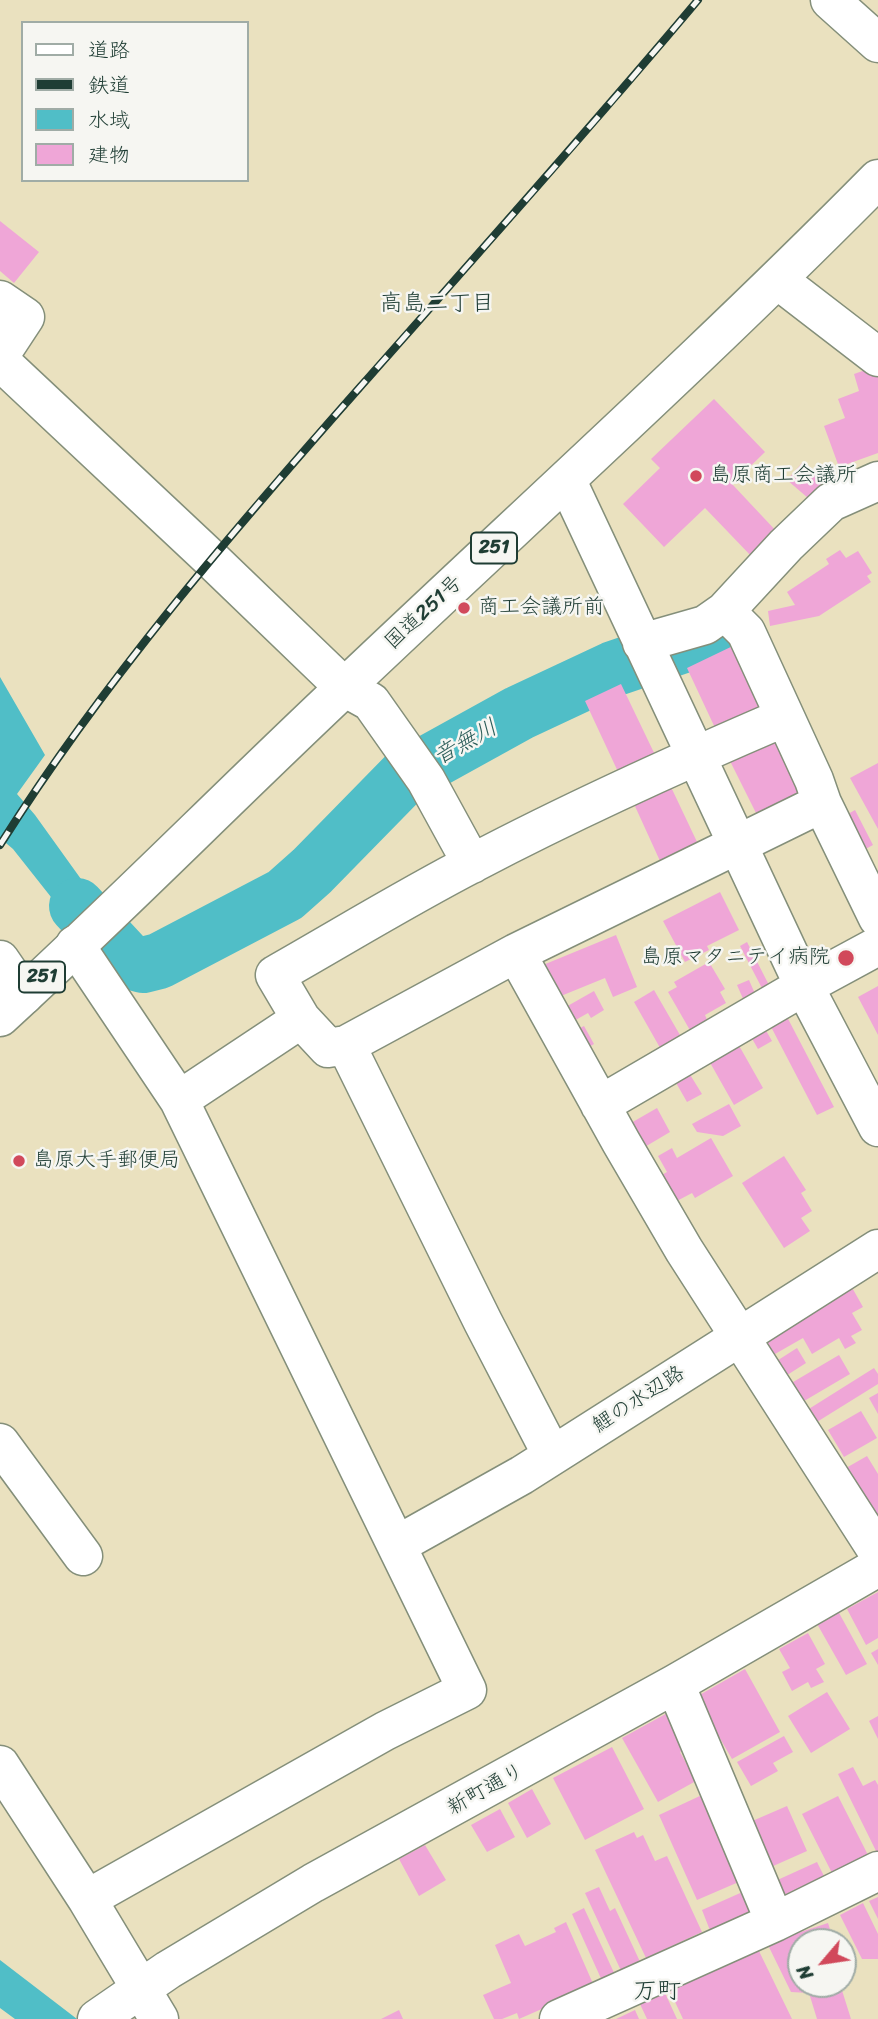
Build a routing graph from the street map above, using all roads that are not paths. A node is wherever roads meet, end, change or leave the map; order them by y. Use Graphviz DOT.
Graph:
graph roads {
  1 [pos="830,0"];
  2 [pos="878,43"];
  3 [pos="878,179"];
  4 [pos="778,280"];
  5 [pos="0,300"];
  6 [pos="0,355"];
  7 [pos="878,357"];
  8 [pos="0,361"];
  9 [pos="567,481"];
  10 [pos="878,481"];
  11 [pos="735,621"];
  12 [pos="650,660"];
  13 [pos="344,687"];
  14 [pos="785,717"];
  15 [pos="695,756"];
  16 [pos="822,803"];
  17 [pos="736,844"];
  18 [pos="472,863"];
  19 [pos="878,918"];
  20 [pos="89,932"];
  21 [pos="878,946"];
  22 [pos="516,953"];
  23 [pos="0,960"];
  24 [pos="804,986"];
  25 [pos="12,1006"];
  26 [pos="302,1018"];
  27 [pos="346,1045"];
  28 [pos="179,1100"];
  29 [pos="600,1105"];
  30 [pos="878,1127"];
  31 [pos="878,1249"];
  32 [pos="739,1336"];
  33 [pos="0,1443"];
  34 [pos="552,1455"];
  35 [pos="397,1545"];
  36 [pos="878,1552"];
  37 [pos="83,1556"];
  38 [pos="878,1566"];
  39 [pos="676,1684"];
  40 [pos="0,1765"];
  41 [pos="878,1871"];
  42 [pos="87,1899"];
  43 [pos="775,1922"];
  44 [pos="149,2004"];
  45 [pos="97,2019"];
  46 [pos="559,2019"];
  1 -- 2 [label="main road"];
  3 -- 4 [label="main road, 国道251号 / 251"];
  4 -- 7 [label="main road"];
  4 -- 9 [label="main road, 国道251号 / 251"];
  5 -- 6 [label="main road"];
  8 -- 13 [label="main road"];
  9 -- 12 [label="main road"];
  9 -- 13 [label="main road, 国道251号 / 251"];
  10 -- 11 [label="main road"];
  11 -- 12 [label="main road"];
  11 -- 14 [label="main road"];
  12 -- 15 [label="main road"];
  13 -- 18 [label="main road"];
  13 -- 20 [label="main road, 国道251号 / 251"];
  14 -- 15 [label="main road"];
  14 -- 16 [label="main road"];
  15 -- 17 [label="main road"];
  15 -- 18 [label="main road"];
  16 -- 17 [label="main road"];
  16 -- 19 [label="main road"];
  17 -- 22 [label="main road"];
  17 -- 24 [label="main road"];
  18 -- 26 [label="main road"];
  20 -- 25 [label="main road, 国道251号 / 251"];
  20 -- 28 [label="main road"];
  21 -- 24 [label="main road"];
  22 -- 27 [label="main road"];
  22 -- 29 [label="main road"];
  23 -- 25 [label="main road"];
  24 -- 29 [label="main road"];
  24 -- 30 [label="main road"];
  26 -- 27 [label="main road"];
  26 -- 28 [label="main road"];
  27 -- 34 [label="main road"];
  28 -- 35 [label="main road"];
  29 -- 32 [label="main road"];
  31 -- 32 [label="main road, 鯉の水辺路"];
  32 -- 34 [label="main road, 鯉の水辺路"];
  32 -- 36 [label="main road"];
  33 -- 37 [label="main road"];
  34 -- 35 [label="main road, 鯉の水辺路"];
  35 -- 42 [label="main road"];
  38 -- 39 [label="main road, 新町通り"];
  39 -- 43 [label="main road"];
  39 -- 44 [label="main road, 新町通り"];
  40 -- 42 [label="main road"];
  41 -- 43 [label="main road"];
  42 -- 44 [label="main road"];
  43 -- 46 [label="main road"];
  44 -- 45 [label="main road, 新町通り"];
}
